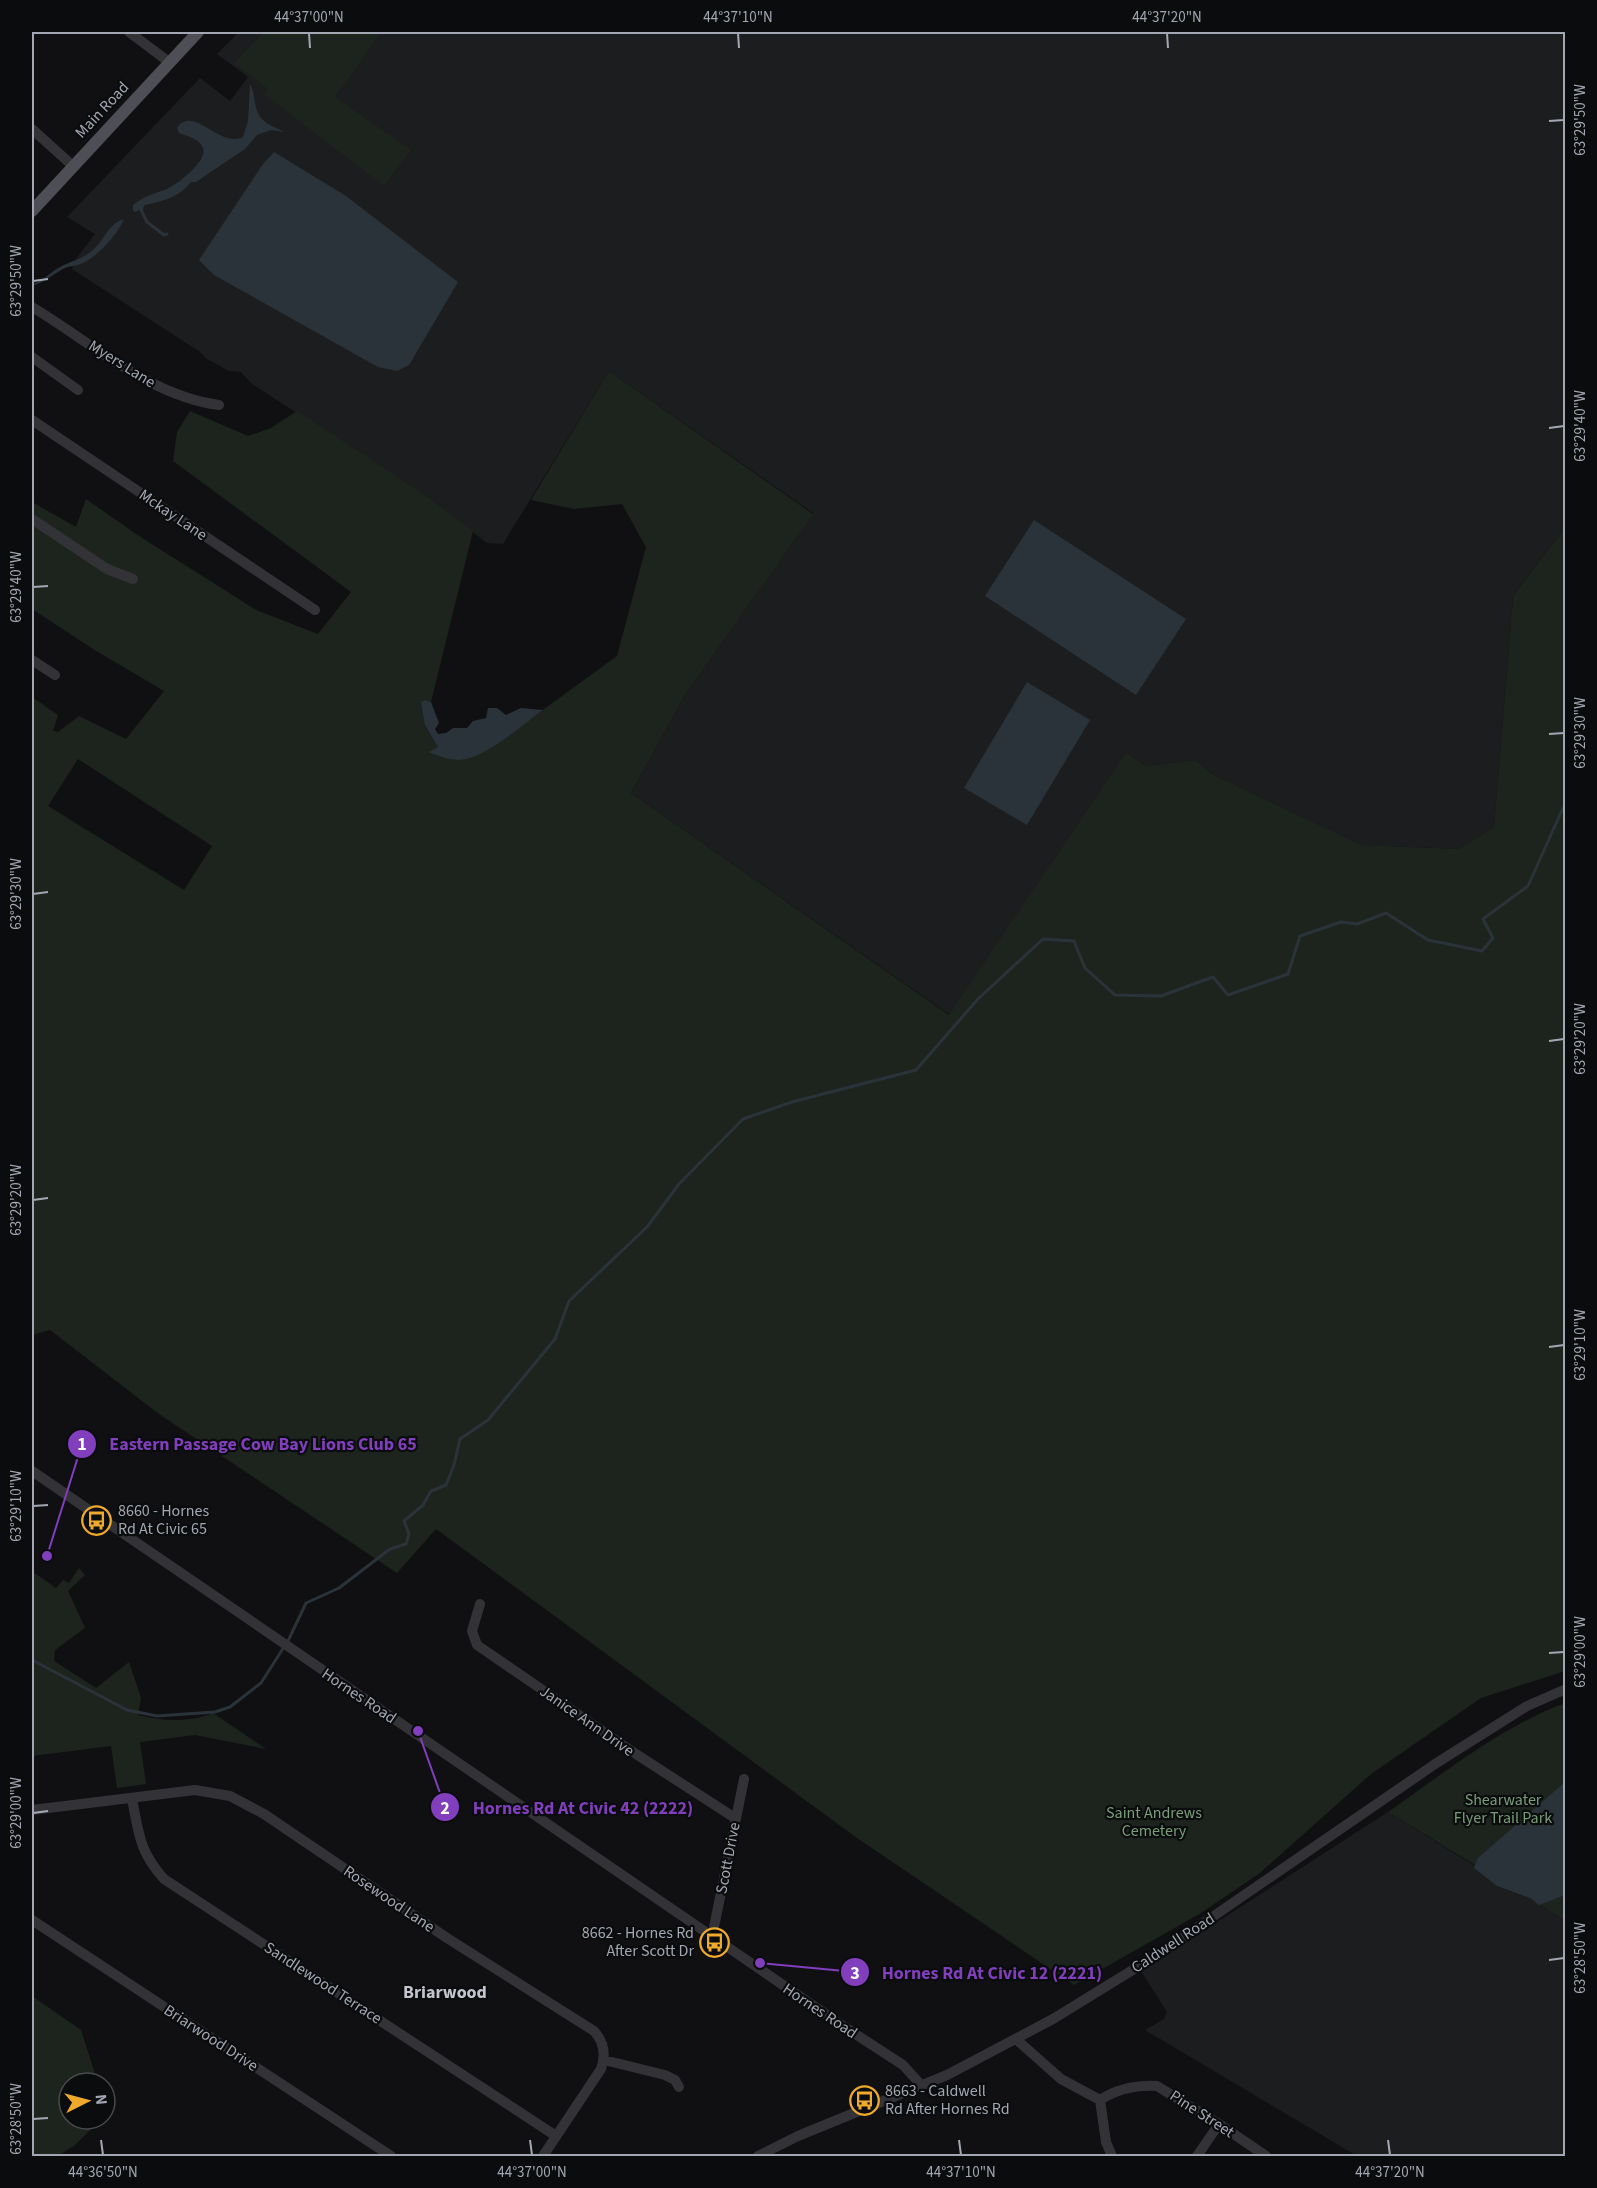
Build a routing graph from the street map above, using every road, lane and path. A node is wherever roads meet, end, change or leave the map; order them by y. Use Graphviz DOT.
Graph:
graph roads {
  1 [pos="129,32"];
  2 [pos="198,32"];
  3 [pos="169,62"];
  4 [pos="32,129"];
  5 [pos="73,166"];
  6 [pos="32,211"];
  7 [pos="32,307"];
  8 [pos="32,357"];
  9 [pos="78,390"];
  10 [pos="219,405"];
  11 [pos="32,420"];
  12 [pos="32,519"];
  13 [pos="132,579"];
  14 [pos="315,610"];
  15 [pos="32,660"];
  16 [pos="55,675"];
  17 [pos="32,1471"];
  18 [pos="480,1604"];
  19 [pos="1566,1689"];
  20 [pos="744,1779"];
  21 [pos="132,1799"];
  22 [pos="32,1810"];
  23 [pos="735,1818"];
  24 [pos="32,1920"];
  25 [pos="712,1937"];
  26 [pos="1017,2040"];
  27 [pos="604,2060"];
  28 [pos="922,2086"];
  29 [pos="679,2087"];
  30 [pos="1100,2100"];
  31 [pos="1220,2124"];
  32 [pos="556,2136"];
  33 [pos="391,2157"];
  34 [pos="543,2157"];
  35 [pos="758,2157"];
  36 [pos="1112,2157"];
  37 [pos="1197,2157"];
  38 [pos="1266,2157"];
  1 -- 3 [label="street"];
  2 -- 3 [label="main road, Main Road"];
  3 -- 5 [label="main road, Main Road"];
  4 -- 5 [label="street"];
  5 -- 6 [label="main road, Main Road"];
  7 -- 10 [label="street, Myers Lane"];
  8 -- 9 [label="street"];
  11 -- 14 [label="street, Mckay Lane"];
  12 -- 13 [label="street"];
  15 -- 16 [label="street"];
  17 -- 25 [label="street, Hornes Road"];
  18 -- 23 [label="street, Janice Ann Drive"];
  19 -- 26 [label="street, Caldwell Road"];
  20 -- 23 [label="street, Scott Drive"];
  21 -- 22 [label="street, Rosewood Lane"];
  21 -- 27 [label="street, Rosewood Lane"];
  21 -- 32 [label="street, Sandlewood Terrace"];
  23 -- 25 [label="street, Scott Drive"];
  24 -- 33 [label="street, Briarwood Drive"];
  25 -- 28 [label="street, Hornes Road"];
  26 -- 28 [label="street, Caldwell Road"];
  26 -- 30 [label="street"];
  27 -- 29 [label="street"];
  27 -- 32 [label="street"];
  28 -- 35 [label="street, Caldwell Road"];
  30 -- 31 [label="street, Pine Street"];
  30 -- 36 [label="street"];
  31 -- 37 [label="street"];
  31 -- 38 [label="street, Pine Street"];
  32 -- 34 [label="street"];
}
